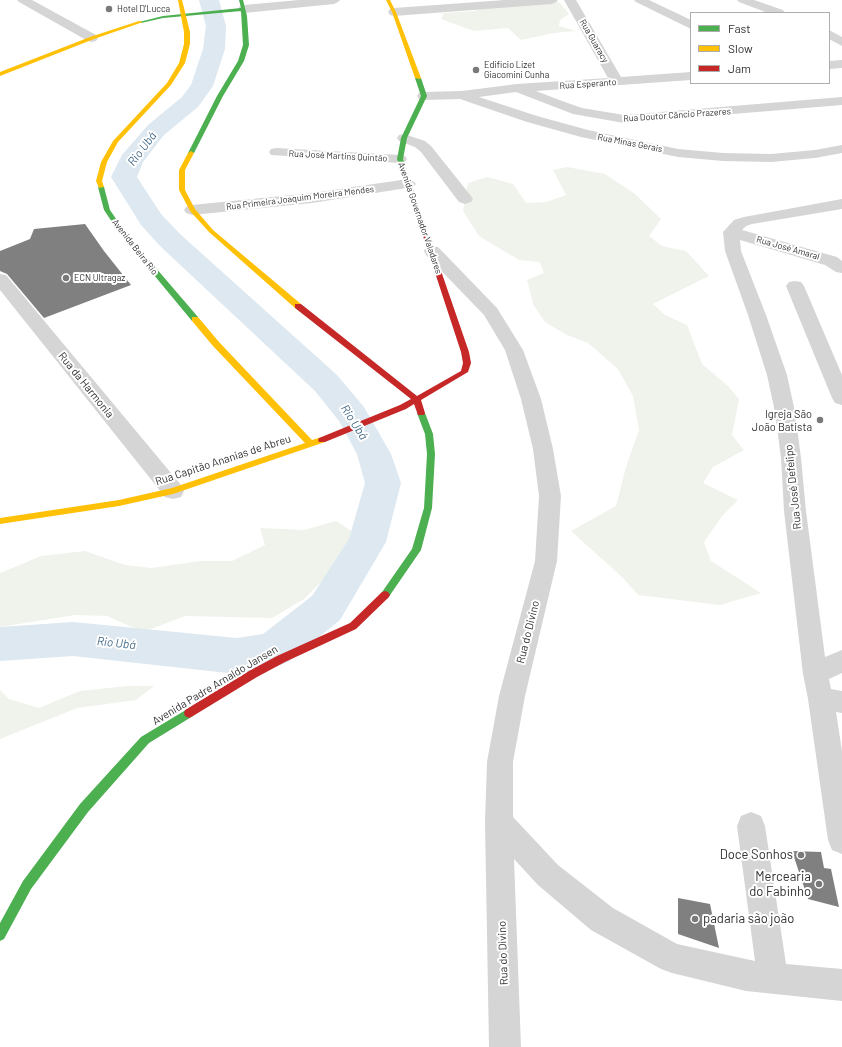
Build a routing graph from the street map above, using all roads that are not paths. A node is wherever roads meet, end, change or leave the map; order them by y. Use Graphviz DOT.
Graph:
graph roads {
  1 [pos="23,0"];
  2 [pos="180,0"];
  3 [pos="334,0"];
  4 [pos="388,0"];
  5 [pos="552,0"];
  6 [pos="570,0"];
  7 [pos="640,0"];
  8 [pos="743,0"];
  9 [pos="242,4"];
  10 [pos="394,12"];
  11 [pos="776,12"];
  12 [pos="183,14"];
  13 [pos="690,25"];
  14 [pos="830,35"];
  15 [pos="92,38"];
  16 [pos="842,42"];
  17 [pos="842,64"];
  18 [pos="830,65"];
  19 [pos="0,74"];
  20 [pos="690,76"];
  21 [pos="617,82"];
  22 [pos="517,88"];
  23 [pos="461,95"];
  24 [pos="424,96"];
  25 [pos="842,101"];
  26 [pos="404,138"];
  27 [pos="842,149"];
  28 [pos="276,152"];
  29 [pos="400,159"];
  30 [pos="408,184"];
  31 [pos="465,199"];
  32 [pos="842,204"];
  33 [pos="192,210"];
  34 [pos="731,232"];
  35 [pos="432,251"];
  36 [pos="842,268"];
  37 [pos="0,279"];
  38 [pos="795,286"];
  39 [pos="842,398"];
  40 [pos="417,400"];
  41 [pos="329,436"];
  42 [pos="311,444"];
  43 [pos="173,491"];
  44 [pos="0,521"];
  45 [pos="842,661"];
  46 [pos="815,674"];
  47 [pos="831,701"];
  48 [pos="499,822"];
  49 [pos="751,826"];
  50 [pos="842,839"];
  51 [pos="0,935"];
  52 [pos="773,979"];
  53 [pos="842,985"];
  54 [pos="505,1047"];
  1 -- 15 [label="street"];
  2 -- 12 [label="main road, Avenida Beira Rio"];
  3 -- 9 [label="street"];
  4 -- 10 [label="main road"];
  5 -- 10 [label="street"];
  6 -- 21 [label="street, Rua Guaracy"];
  7 -- 13 [label="street"];
  8 -- 11 [label="street"];
  9 -- 12 [label="main road"];
  9 -- 33 [label="main road"];
  10 -- 24 [label="main road"];
  12 -- 15 [label="main road"];
  12 -- 42 [label="main road, Avenida Beira Rio"];
  14 -- 16 [label="street"];
  15 -- 19 [label="main road"];
  17 -- 18 [label="street"];
  20 -- 21 [label="street, Rua Esperanto"];
  21 -- 22 [label="street, Rua Esperanto"];
  22 -- 23 [label="street, Rua Esperanto"];
  22 -- 25 [label="street, Rua Doutor Câncio Prazeres"];
  23 -- 24 [label="street, Rua Minas Gerais"];
  23 -- 27 [label="street, Rua Minas Gerais"];
  24 -- 26 [label="main road, Avenida Governador Valadares"];
  26 -- 29 [label="main road, Avenida Governador Valadares"];
  26 -- 31 [label="street"];
  28 -- 29 [label="street, Rua José Martins Quintão"];
  29 -- 30 [label="main road, Avenida Governador Valadares"];
  30 -- 33 [label="street, Rua Primeira Joaquim Moreira Mendes"];
  30 -- 35 [label="main road, Avenida Governador Valadares"];
  32 -- 34 [label="street"];
  33 -- 40 [label="main road"];
  34 -- 36 [label="street, Rua José Amaral"];
  34 -- 46 [label="street, Rua José Defelipo"];
  35 -- 40 [label="main road, Avenida Governador Valadares"];
  35 -- 48 [label="street, Rua do Divino"];
  37 -- 43 [label="street, Rua da Harmonia"];
  38 -- 39 [label="street"];
  40 -- 41 [label="main road, Avenida Governador Valadares"];
  40 -- 51 [label="main road, Avenida Padre Arnaldo Jansen"];
  41 -- 42 [label="main road, Rua Capitão Ananias de Abreu"];
  42 -- 43 [label="main road, Rua Capitão Ananias de Abreu"];
  43 -- 44 [label="main road, Rua Capitão Ananias de Abreu"];
  45 -- 46 [label="street"];
  46 -- 47 [label="street, Rua José Defelipo"];
  47 -- 50 [label="street, Rua José Defelipo"];
  48 -- 52 [label="street"];
  48 -- 54 [label="street, Rua do Divino"];
  49 -- 52 [label="street"];
  52 -- 53 [label="street"];
}
